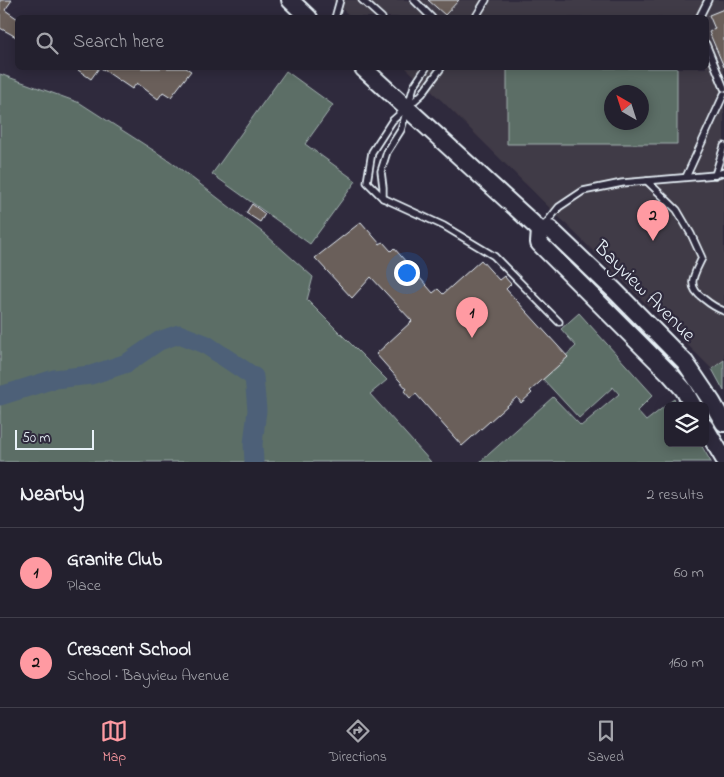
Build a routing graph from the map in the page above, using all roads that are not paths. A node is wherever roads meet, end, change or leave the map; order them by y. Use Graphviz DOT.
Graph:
graph roads {
  1 [pos="290,0"];
  2 [pos="340,0"];
  3 [pos="362,0"];
  4 [pos="414,0"];
  5 [pos="486,0"];
  6 [pos="708,0"];
  7 [pos="305,15"];
  8 [pos="337,15"];
  9 [pos="379,15"];
  10 [pos="429,15"];
  11 [pos="476,15"];
  12 [pos="700,15"];
  13 [pos="709,51"];
  14 [pos="365,70"];
  15 [pos="425,70"];
  16 [pos="440,70"];
  17 [pos="724,88"];
  18 [pos="724,94"];
  19 [pos="407,108"];
  20 [pos="724,146"];
  21 [pos="724,172"];
  22 [pos="715,175"];
  23 [pos="686,177"];
  24 [pos="647,181"];
  25 [pos="382,198"];
  26 [pos="540,230"];
  27 [pos="724,311"];
  28 [pos="559,322"];
  29 [pos="691,402"];
  30 [pos="724,423"];
  31 [pos="709,434"];
  32 [pos="724,459"];
  1 -- 7 [label="main road"];
  2 -- 8 [label="lane"];
  3 -- 9 [label="lane"];
  4 -- 10 [label="lane"];
  5 -- 11 [label="lane"];
  6 -- 12 [label="lane"];
  13 -- 17 [label="lane"];
  14 -- 19 [label="main road, Bayview Avenue"];
  15 -- 19 [label="lane"];
  16 -- 19 [label="lane"];
  18 -- 23 [label="lane"];
  19 -- 25 [label="lane"];
  19 -- 25 [label="lane"];
  19 -- 26 [label="main road, Bayview Avenue"];
  20 -- 22 [label="lane"];
  21 -- 22 [label="lane"];
  22 -- 23 [label="lane"];
  23 -- 24 [label="lane"];
  24 -- 26 [label="lane"];
  24 -- 27 [label="lane"];
  25 -- 28 [label="lane"];
  26 -- 29 [label="main road, Bayview Avenue"];
  26 -- 30 [label="main road, Bayview Avenue"];
  31 -- 32 [label="main road"];
}
